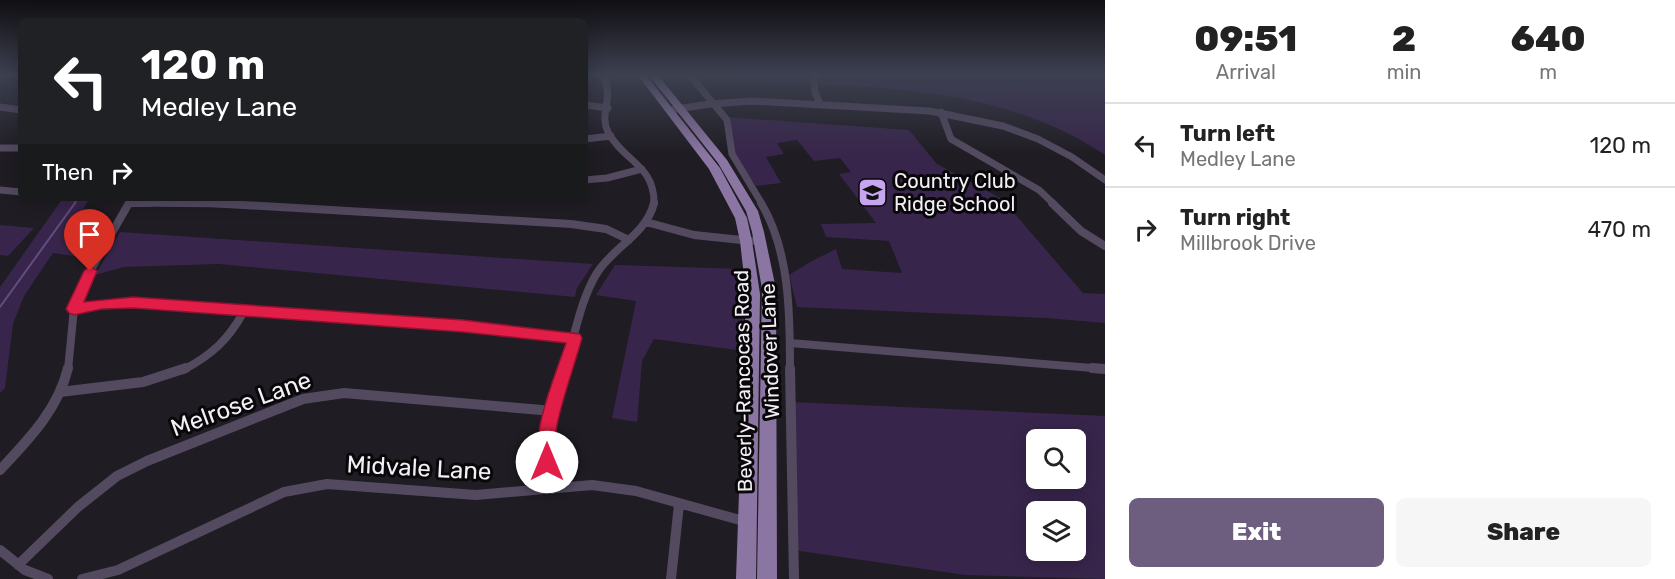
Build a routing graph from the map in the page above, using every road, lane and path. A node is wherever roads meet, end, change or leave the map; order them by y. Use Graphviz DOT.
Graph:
graph roads {
  1 [pos="609,101"];
  2 [pos="667,101"];
  3 [pos="670,101"];
  4 [pos="752,101"];
  5 [pos="752,101"];
  6 [pos="819,101"];
  7 [pos="715,103"];
  8 [pos="588,105"];
  9 [pos="820,105"];
  10 [pos="0,107"];
  11 [pos="608,108"];
  12 [pos="675,109"];
  13 [pos="18,110"];
  14 [pos="941,112"];
  15 [pos="611,136"];
  16 [pos="588,139"];
  17 [pos="0,147"];
  18 [pos="18,148"];
  19 [pos="642,169"];
  20 [pos="588,180"];
  21 [pos="1105,180"];
  22 [pos="0,190"];
  23 [pos="18,192"];
  24 [pos="130,201"];
  25 [pos="164,201"];
  26 [pos="646,222"];
  27 [pos="629,240"];
  28 [pos="753,241"];
  29 [pos="1105,246"];
  30 [pos="769,289"];
  31 [pos="788,291"];
  32 [pos="74,309"];
  33 [pos="244,311"];
  34 [pos="574,338"];
  35 [pos="790,343"];
  36 [pos="1105,369"];
  37 [pos="60,392"];
  38 [pos="553,411"];
  39 [pos="0,470"];
  40 [pos="552,489"];
  41 [pos="679,504"];
  42 [pos="747,523"];
  43 [pos="768,527"];
  44 [pos="0,550"];
  45 [pos="18,564"];
  46 [pos="48,579"];
  47 [pos="82,579"];
  48 [pos="671,579"];
  49 [pos="746,579"];
  50 [pos="767,579"];
  51 [pos="794,579"];
  1 -- 11 [label="street"];
  2 -- 12 [label="main road, Beverly-Rancocas Road"];
  3 -- 12 [label="main road, Beverly-Rancocas Road"];
  4 -- 9 [label="street"];
  5 -- 7 [label="street"];
  6 -- 9 [label="street"];
  7 -- 12 [label="street"];
  7 -- 31 [label="street, Windover Lane"];
  8 -- 11 [label="street"];
  9 -- 14 [label="street"];
  10 -- 13 [label="street"];
  11 -- 15 [label="street"];
  12 -- 28 [label="main road, Beverly-Rancocas Road"];
  14 -- 21 [label="street"];
  14 -- 29 [label="street"];
  15 -- 16 [label="street"];
  15 -- 19 [label="street"];
  17 -- 18 [label="street"];
  19 -- 20 [label="street"];
  19 -- 26 [label="street"];
  22 -- 23 [label="street"];
  24 -- 32 [label="street"];
  25 -- 27 [label="street"];
  26 -- 27 [label="street"];
  26 -- 28 [label="street"];
  27 -- 34 [label="street"];
  28 -- 30 [label="main road, Beverly-Rancocas Road"];
  28 -- 42 [label="main road, Beverly-Rancocas Road"];
  30 -- 31 [label="street"];
  30 -- 43 [label="main road, Beverly-Rancocas Road"];
  31 -- 35 [label="street, Windover Lane"];
  32 -- 33 [label="street"];
  32 -- 37 [label="street"];
  33 -- 34 [label="street"];
  33 -- 37 [label="street"];
  34 -- 38 [label="street"];
  35 -- 36 [label="street"];
  35 -- 51 [label="street, Windover Lane"];
  37 -- 39 [label="street"];
  38 -- 40 [label="street"];
  38 -- 45 [label="street, Melrose Lane"];
  40 -- 41 [label="street, Midvale Lane"];
  40 -- 47 [label="street, Midvale Lane"];
  41 -- 42 [label="street, Midvale Lane"];
  41 -- 48 [label="street"];
  42 -- 43 [label="street, Midvale Lane"];
  42 -- 49 [label="main road, Beverly-Rancocas Road"];
  43 -- 50 [label="main road, Beverly-Rancocas Road"];
  44 -- 45 [label="street"];
  45 -- 46 [label="street"];
}
